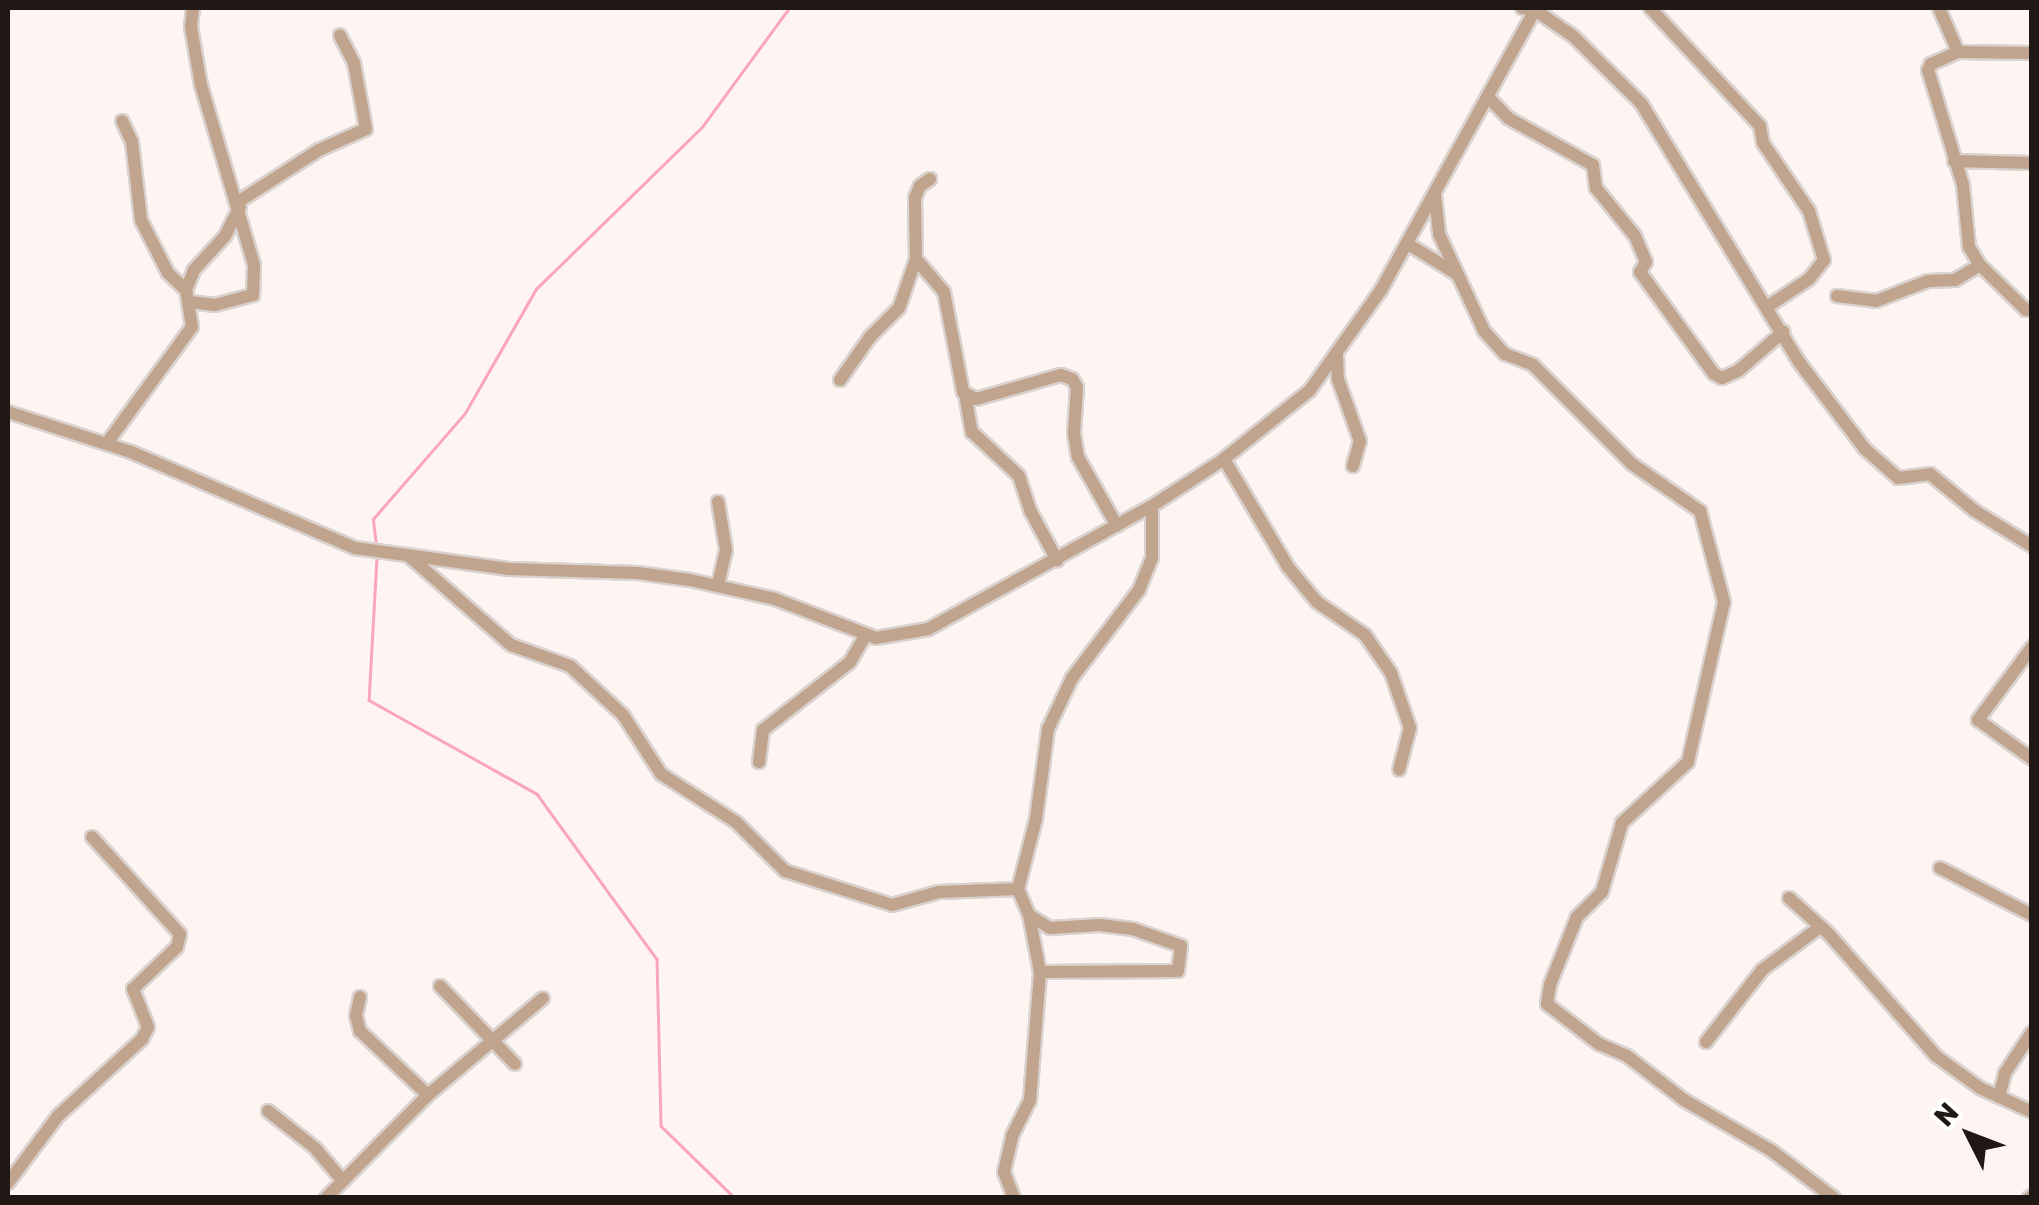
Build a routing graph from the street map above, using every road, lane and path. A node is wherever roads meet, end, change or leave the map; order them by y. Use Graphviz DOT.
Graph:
graph roads {
  1 [pos="193,8"];
  2 [pos="1531,8"];
  3 [pos="1650,8"];
  4 [pos="1939,8"];
  5 [pos="340,36"];
  6 [pos="1958,52"];
  7 [pos="2032,53"];
  8 [pos="1489,98"];
  9 [pos="122,121"];
  10 [pos="1954,161"];
  11 [pos="2032,163"];
  12 [pos="930,179"];
  13 [pos="1434,192"];
  14 [pos="239,204"];
  15 [pos="1408,244"];
  16 [pos="916,259"];
  17 [pos="1980,266"];
  18 [pos="1460,277"];
  19 [pos="188,296"];
  20 [pos="1837,296"];
  21 [pos="1767,307"];
  22 [pos="2032,309"];
  23 [pos="1782,332"];
  24 [pos="1337,356"];
  25 [pos="840,380"];
  26 [pos="965,394"];
  27 [pos="8,412"];
  28 [pos="107,443"];
  29 [pos="1224,458"];
  30 [pos="1353,466"];
  31 [pos="718,502"];
  32 [pos="1152,506"];
  33 [pos="1117,526"];
  34 [pos="2032,546"];
  35 [pos="410,557"];
  36 [pos="1058,560"];
  37 [pos="718,585"];
  38 [pos="865,636"];
  39 [pos="2031,650"];
  40 [pos="2032,758"];
  41 [pos="759,762"];
  42 [pos="1399,770"];
  43 [pos="92,837"];
  44 [pos="1940,868"];
  45 [pos="1018,889"];
  46 [pos="1790,898"];
  47 [pos="1029,915"];
  48 [pos="2032,916"];
  49 [pos="1820,926"];
  50 [pos="1040,972"];
  51 [pos="440,986"];
  52 [pos="360,997"];
  53 [pos="544,998"];
  54 [pos="2032,1032"];
  55 [pos="493,1042"];
  56 [pos="1706,1042"];
  57 [pos="514,1064"];
  58 [pos="428,1095"];
  59 [pos="1999,1098"];
  60 [pos="268,1112"];
  61 [pos="2032,1112"];
  62 [pos="343,1180"];
  63 [pos="8,1183"];
  64 [pos="326,1198"];
  65 [pos="1014,1198"];
  66 [pos="1834,1198"];
  1 -- 14 [label="street"];
  2 -- 8 [label="street"];
  2 -- 21 [label="street"];
  3 -- 21 [label="street"];
  4 -- 6 [label="street"];
  5 -- 14 [label="street"];
  6 -- 7 [label="street"];
  6 -- 10 [label="street"];
  8 -- 13 [label="street"];
  8 -- 23 [label="street"];
  9 -- 19 [label="street"];
  10 -- 11 [label="street"];
  10 -- 17 [label="street"];
  12 -- 16 [label="street"];
  13 -- 15 [label="street"];
  13 -- 18 [label="street"];
  14 -- 19 [label="street"];
  14 -- 19 [label="street"];
  15 -- 18 [label="street"];
  15 -- 24 [label="street"];
  16 -- 25 [label="street"];
  16 -- 26 [label="street"];
  17 -- 20 [label="street"];
  17 -- 22 [label="street"];
  18 -- 66 [label="street"];
  19 -- 28 [label="street"];
  21 -- 23 [label="street"];
  23 -- 34 [label="street"];
  24 -- 29 [label="street"];
  24 -- 30 [label="street"];
  26 -- 33 [label="street"];
  26 -- 36 [label="street"];
  27 -- 28 [label="street"];
  28 -- 35 [label="street"];
  29 -- 32 [label="street"];
  29 -- 42 [label="street"];
  31 -- 37 [label="street"];
  32 -- 33 [label="street"];
  32 -- 45 [label="street"];
  33 -- 36 [label="street"];
  35 -- 37 [label="street"];
  35 -- 45 [label="street"];
  36 -- 38 [label="street"];
  37 -- 38 [label="street"];
  38 -- 41 [label="street"];
  39 -- 40 [label="street"];
  43 -- 63 [label="street"];
  44 -- 48 [label="street"];
  45 -- 47 [label="street"];
  46 -- 49 [label="street"];
  47 -- 50 [label="street"];
  47 -- 50 [label="street"];
  49 -- 56 [label="street"];
  49 -- 59 [label="street"];
  50 -- 65 [label="street"];
  51 -- 55 [label="street"];
  52 -- 58 [label="street"];
  53 -- 55 [label="street"];
  54 -- 59 [label="street"];
  55 -- 57 [label="street"];
  55 -- 58 [label="street"];
  58 -- 62 [label="street"];
  59 -- 61 [label="street"];
  60 -- 62 [label="street"];
  62 -- 64 [label="street"];
}
